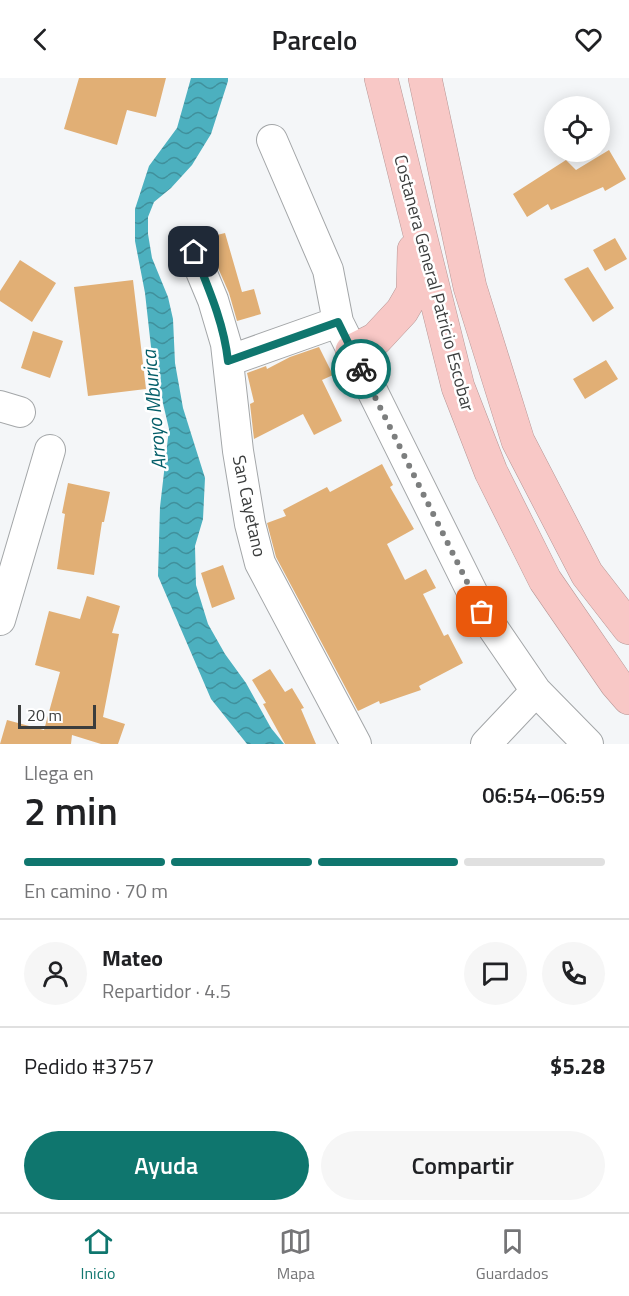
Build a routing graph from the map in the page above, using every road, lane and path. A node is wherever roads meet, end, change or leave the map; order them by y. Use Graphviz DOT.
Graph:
graph roads {
  1 [pos="381,78"];
  2 [pos="425,78"];
  3 [pos="272,140"];
  4 [pos="407,185"];
  5 [pos="194,252"];
  6 [pos="338,322"];
  7 [pos="352,351"];
  8 [pos="228,361"];
  9 [pos="50,450"];
  10 [pos="0,620"];
  11 [pos="629,628"];
  12 [pos="536,691"];
  13 [pos="629,698"];
  14 [pos="356,744"];
  15 [pos="486,744"];
  16 [pos="588,744"];
  1 -- 4 [label="highway, Costanera General Patricio Escobar"];
  2 -- 11 [label="highway, Costanera General Patricio Escobar"];
  3 -- 6 [label="street"];
  4 -- 7 [label="highway"];
  4 -- 13 [label="highway, Costanera General Patricio Escobar"];
  5 -- 8 [label="street, San Cayetano"];
  6 -- 7 [label="street"];
  6 -- 8 [label="street"];
  7 -- 12 [label="street"];
  8 -- 14 [label="street, San Cayetano"];
  9 -- 10 [label="street"];
  12 -- 15 [label="street"];
  12 -- 16 [label="street"];
}
